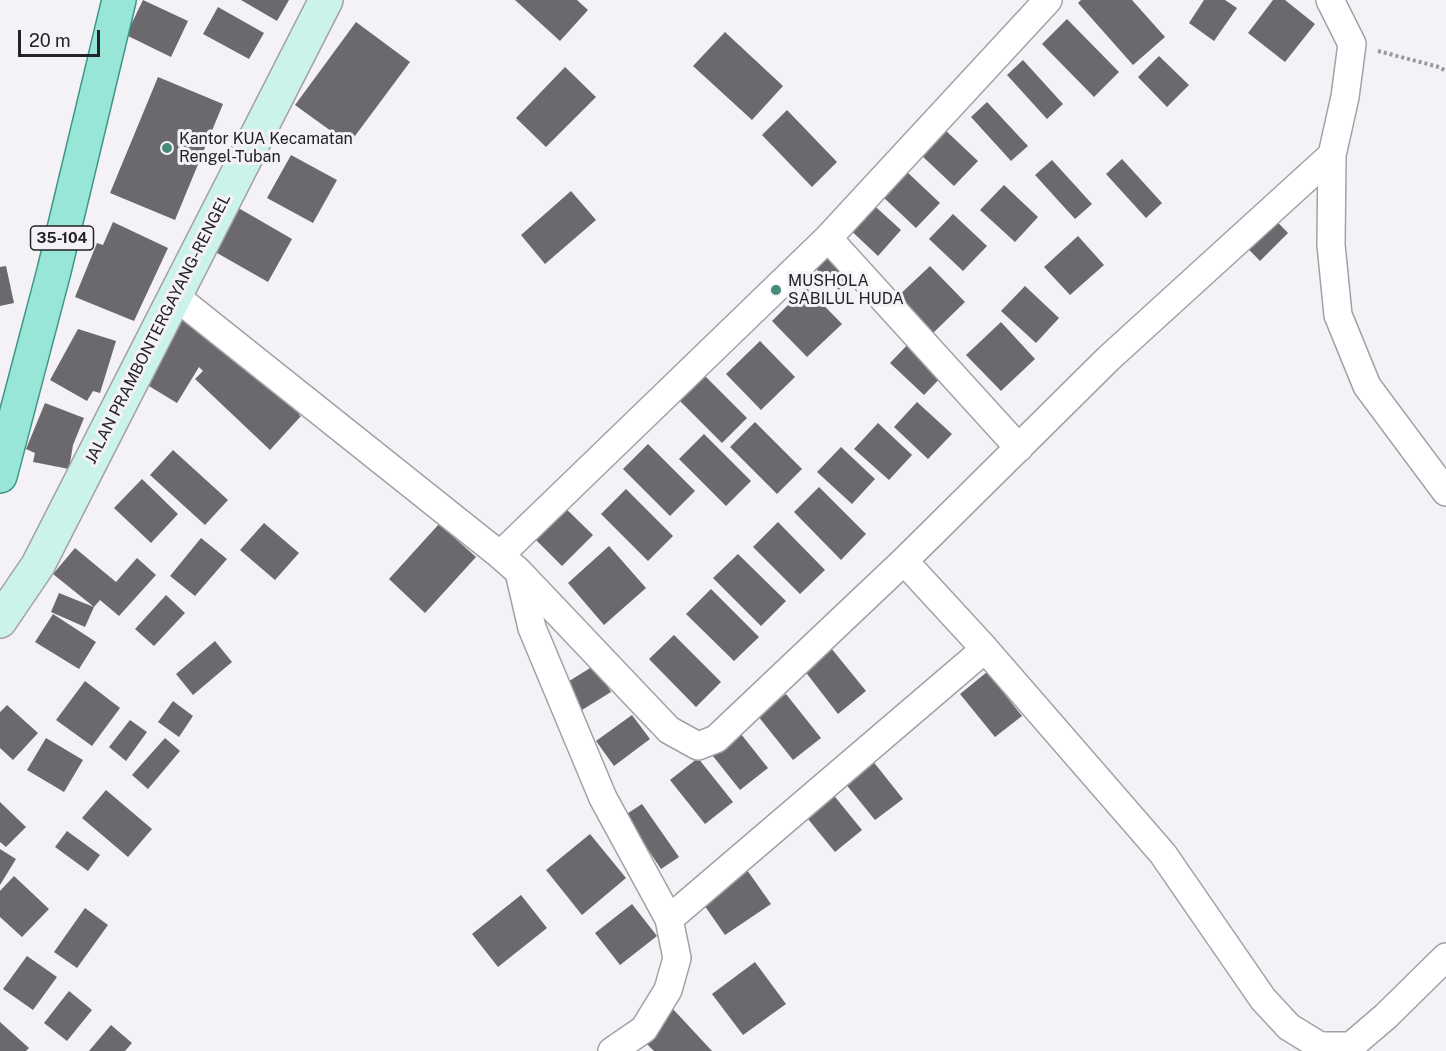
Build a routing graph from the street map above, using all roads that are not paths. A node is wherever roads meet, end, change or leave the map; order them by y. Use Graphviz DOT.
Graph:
graph roads {
  1 [pos="119,0"];
  2 [pos="326,0"];
  3 [pos="1048,0"];
  4 [pos="1330,0"];
  5 [pos="1332,155"];
  6 [pos="828,238"];
  7 [pos="175,296"];
  8 [pos="1019,448"];
  9 [pos="0,476"];
  10 [pos="1446,492"];
  11 [pos="904,561"];
  12 [pos="509,563"];
  13 [pos="0,621"];
  14 [pos="985,649"];
  15 [pos="669,919"];
  16 [pos="1446,957"];
  17 [pos="612,1051"];
  1 -- 9 [label="main road, 35-104"];
  2 -- 7 [label="street, JALAN PRAMBONTERGAYANG-RENGEL"];
  3 -- 6 [label="street"];
  4 -- 5 [label="street"];
  5 -- 8 [label="street"];
  5 -- 10 [label="street"];
  6 -- 8 [label="street"];
  6 -- 12 [label="street"];
  7 -- 12 [label="street"];
  7 -- 13 [label="street, JALAN PRAMBONTERGAYANG-RENGEL"];
  8 -- 11 [label="street"];
  11 -- 12 [label="street"];
  11 -- 14 [label="street"];
  12 -- 15 [label="street"];
  14 -- 15 [label="street"];
  14 -- 16 [label="street"];
  15 -- 17 [label="street"];
}
